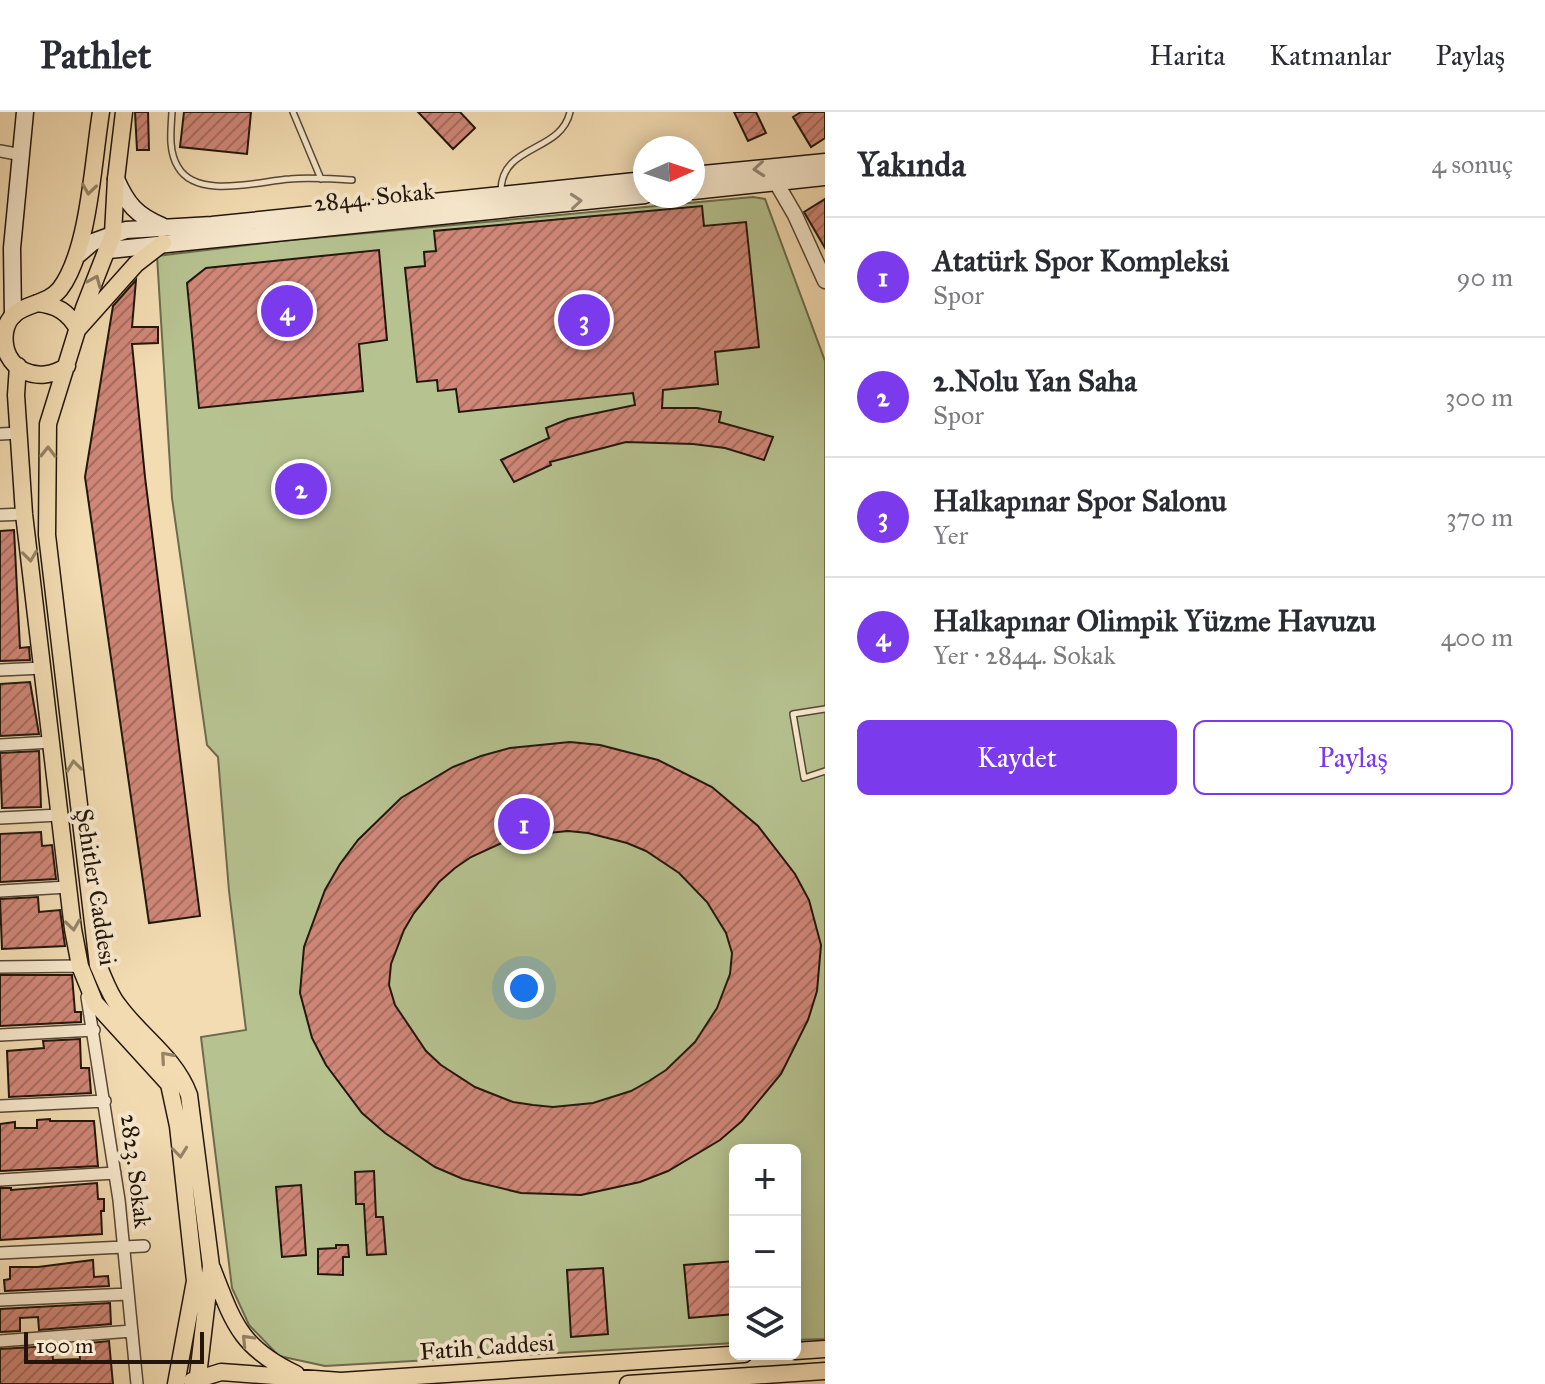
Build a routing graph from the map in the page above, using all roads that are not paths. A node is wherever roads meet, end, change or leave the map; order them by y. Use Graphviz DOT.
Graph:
graph roads {
  1 [pos="25,112"];
  2 [pos="101,112"];
  3 [pos="124,112"];
  4 [pos="172,112"];
  5 [pos="293,112"];
  6 [pos="570,112"];
  7 [pos="0,151"];
  8 [pos="22,155"];
  9 [pos="825,162"];
  10 [pos="705,174"];
  11 [pos="825,177"];
  12 [pos="116,179"];
  13 [pos="321,179"];
  14 [pos="352,180"];
  15 [pos="633,182"];
  16 [pos="777,184"];
  17 [pos="705,190"];
  18 [pos="633,196"];
  19 [pos="502,201"];
  20 [pos="165,235"];
  21 [pos="111,242"];
  22 [pos="6,248"];
  23 [pos="79,254"];
  24 [pos="825,281"];
  25 [pos="35,303"];
  26 [pos="6,325"];
  27 [pos="78,329"];
  28 [pos="18,366"];
  29 [pos="67,366"];
  30 [pos="0,368"];
  31 [pos="19,433"];
  32 [pos="0,434"];
  33 [pos="24,514"];
  34 [pos="0,515"];
  35 [pos="43,668"];
  36 [pos="0,670"];
  37 [pos="825,709"];
  38 [pos="52,742"];
  39 [pos="0,745"];
  40 [pos="825,771"];
  41 [pos="60,815"];
  42 [pos="0,818"];
  43 [pos="68,887"];
  44 [pos="0,891"];
  45 [pos="80,966"];
  46 [pos="0,967"];
  47 [pos="94,1030"];
  48 [pos="0,1035"];
  49 [pos="105,1101"];
  50 [pos="0,1106"];
  51 [pos="115,1173"];
  52 [pos="0,1180"];
  53 [pos="144,1246"];
  54 [pos="124,1247"];
  55 [pos="0,1253"];
  56 [pos="211,1266"];
  57 [pos="128,1294"];
  58 [pos="0,1300"];
  59 [pos="132,1331"];
  60 [pos="0,1341"];
  61 [pos="825,1349"];
  62 [pos="801,1351"];
  63 [pos="729,1355"];
  64 [pos="825,1371"];
  65 [pos="341,1381"];
  66 [pos="691,1381"];
  67 [pos="194,1382"];
  68 [pos="137,1384"];
  69 [pos="176,1384"];
  70 [pos="316,1384"];
  71 [pos="628,1384"];
  1 -- 8 [label="main road"];
  2 -- 23 [label="main road, one-way"];
  3 -- 12 [label="main road, Şehitler Caddesi"];
  4 -- 13 [label="lane"];
  5 -- 13 [label="lane"];
  6 -- 19 [label="lane"];
  7 -- 8 [label="street"];
  8 -- 22 [label="main road"];
  9 -- 10 [label="main road, one-way"];
  11 -- 16 [label="main road"];
  12 -- 20 [label="main road"];
  12 -- 21 [label="main road, Şehitler Caddesi"];
  13 -- 14 [label="lane"];
  15 -- 19 [label="main road, 2844. Sokak"];
  16 -- 17 [label="main road"];
  16 -- 24 [label="street"];
  19 -- 18 [label="main road, 2844. Sokak, one-way"];
  19 -- 20 [label="main road, 2844. Sokak"];
  20 -- 21 [label="main road, 2844. Sokak"];
  20 -- 27 [label="main road"];
  21 -- 23 [label="main road"];
  27 -- 21 [label="main road, Şehitler Caddesi, one-way"];
  22 -- 26 [label="main road"];
  23 -- 25 [label="main road"];
  25 -- 26 [label="main road"];
  25 -- 27 [label="main road"];
  26 -- 28 [label="main road, Şehitler Caddesi"];
  27 -- 29 [label="main road, Şehitler Caddesi"];
  28 -- 29 [label="main road"];
  28 -- 30 [label="main road"];
  28 -- 31 [label="main road, Şehitler Caddesi"];
  56 -- 29 [label="main road, Şehitler Caddesi, one-way"];
  31 -- 32 [label="street"];
  31 -- 33 [label="main road, Şehitler Caddesi"];
  33 -- 34 [label="street"];
  33 -- 35 [label="main road, Şehitler Caddesi, one-way"];
  35 -- 36 [label="street"];
  35 -- 38 [label="main road, Şehitler Caddesi"];
  37 -- 40 [label="lane"];
  38 -- 39 [label="street"];
  38 -- 41 [label="main road, Şehitler Caddesi"];
  41 -- 42 [label="street"];
  41 -- 43 [label="main road, Şehitler Caddesi"];
  43 -- 44 [label="street"];
  43 -- 45 [label="main road, Şehitler Caddesi, one-way"];
  45 -- 46 [label="street"];
  45 -- 47 [label="street, 2823. Sokak"];
  45 -- 69 [label="main road, Şehitler Caddesi, one-way"];
  47 -- 48 [label="street"];
  47 -- 49 [label="street, 2823. Sokak"];
  49 -- 50 [label="street"];
  49 -- 51 [label="street, 2823. Sokak"];
  51 -- 52 [label="street"];
  51 -- 54 [label="street, 2823. Sokak"];
  53 -- 54 [label="street"];
  54 -- 55 [label="street"];
  54 -- 57 [label="street, 2823. Sokak"];
  65 -- 56 [label="main road, one-way"];
  56 -- 67 [label="main road, Şehitler Caddesi"];
  57 -- 58 [label="street"];
  57 -- 59 [label="street, 2823. Sokak"];
  59 -- 60 [label="street"];
  59 -- 68 [label="street, 2823. Sokak"];
  61 -- 62 [label="main road"];
  63 -- 65 [label="main road, Fatih Caddesi"];
  64 -- 66 [label="main road"];
  65 -- 67 [label="main road, Fatih Caddesi"];
  65 -- 70 [label="main road"];
  66 -- 71 [label="main road"];
}
